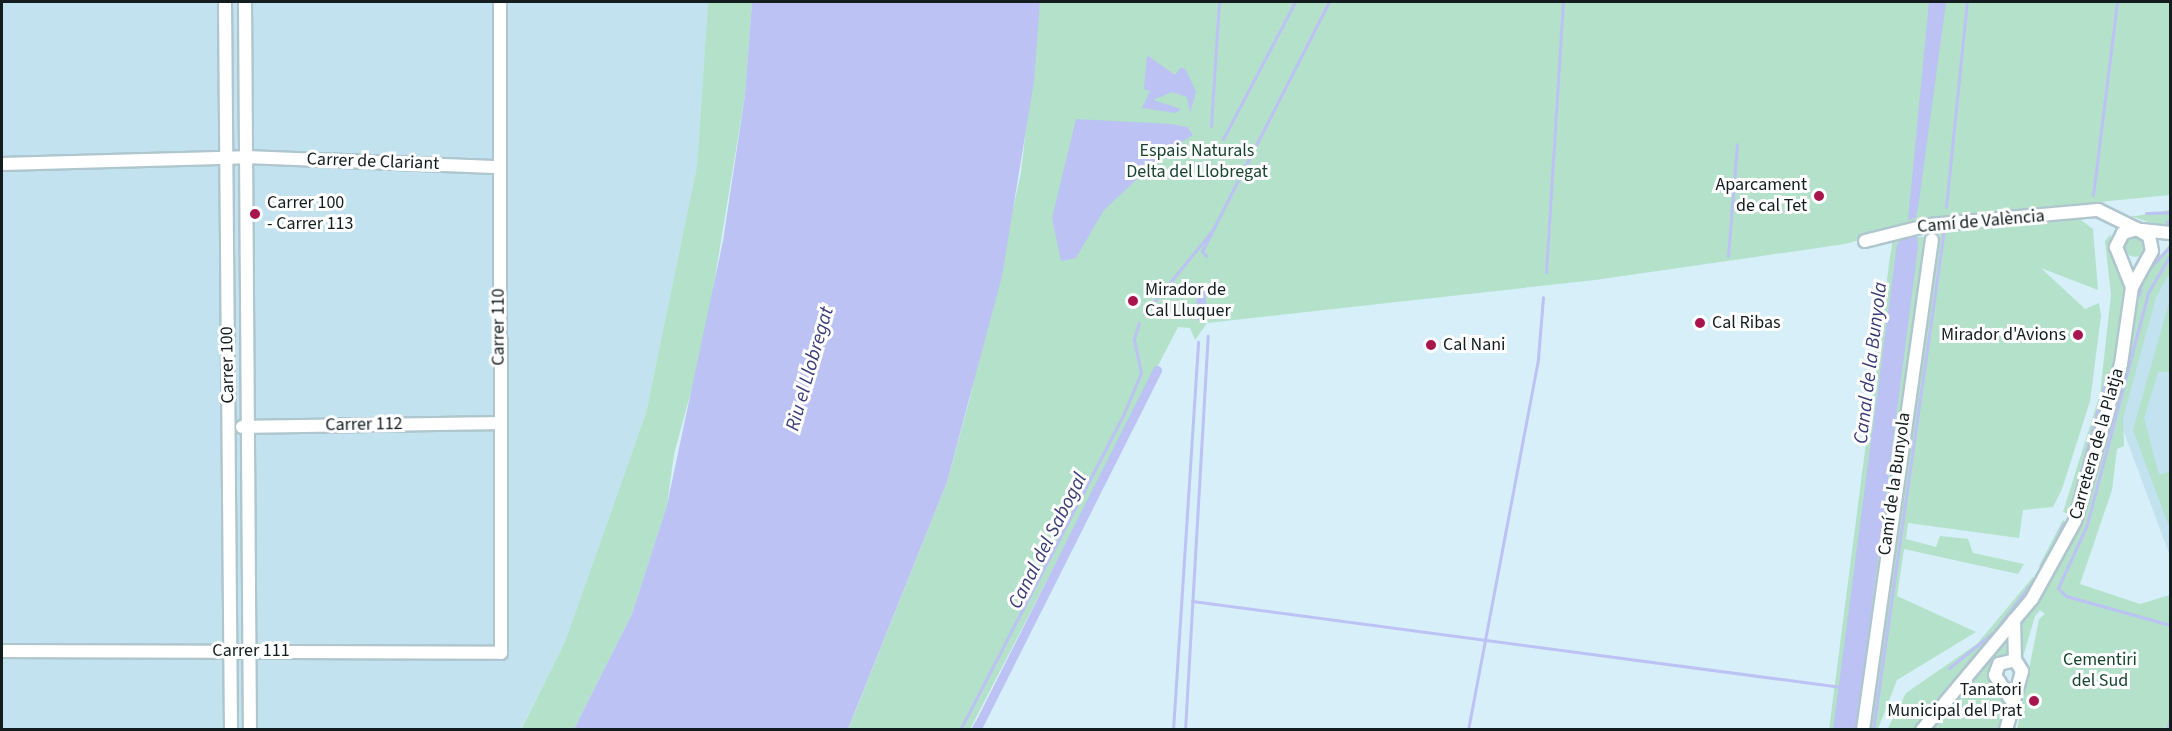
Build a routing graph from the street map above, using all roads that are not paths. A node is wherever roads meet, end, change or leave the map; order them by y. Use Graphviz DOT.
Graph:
graph roads {
  1 [pos="225,2"];
  2 [pos="245,2"];
  3 [pos="500,2"];
  4 [pos="246,158"];
  5 [pos="224,160"];
  6 [pos="2,164"];
  7 [pos="500,167"];
  8 [pos="2098,210"];
  9 [pos="2139,229"];
  10 [pos="2170,235"];
  11 [pos="1932,240"];
  12 [pos="1865,241"];
  13 [pos="2118,252"];
  14 [pos="2149,258"];
  15 [pos="2132,287"];
  16 [pos="498,423"];
  17 [pos="229,427"];
  18 [pos="248,427"];
  19 [pos="2014,620"];
  20 [pos="231,650"];
  21 [pos="249,650"];
  22 [pos="2,651"];
  23 [pos="501,653"];
  24 [pos="2015,660"];
  25 [pos="2013,704"];
  26 [pos="231,729"];
  27 [pos="250,729"];
  28 [pos="1863,729"];
  29 [pos="1922,729"];
  30 [pos="2006,729"];
  1 -- 5 [label="street, Carrer 100"];
  2 -- 4 [label="street, Carrer 100"];
  3 -- 7 [label="street, Carrer 110"];
  4 -- 5 [label="street, Carrer de Clariant"];
  4 -- 7 [label="street, Carrer de Clariant"];
  4 -- 18 [label="street, Carrer 100"];
  5 -- 6 [label="street, Carrer de Clariant"];
  5 -- 17 [label="street, Carrer 100"];
  7 -- 16 [label="street, Carrer 110"];
  8 -- 9 [label="street"];
  8 -- 12 [label="street, Camí de València"];
  8 -- 13 [label="street"];
  9 -- 10 [label="street, Carretera de la Platja"];
  9 -- 13 [label="street"];
  9 -- 14 [label="street"];
  10 -- 14 [label="street, Carretera de la Platja"];
  11 -- 28 [label="street, Camí de la Bunyola"];
  13 -- 14 [label="street"];
  13 -- 15 [label="street"];
  14 -- 15 [label="street, Carretera de la Platja"];
  15 -- 19 [label="street, Carretera de la Platja"];
  16 -- 18 [label="street, Carrer 112"];
  16 -- 23 [label="street, Carrer 110"];
  17 -- 18 [label="street, Carrer 112"];
  17 -- 20 [label="street, Carrer 100"];
  18 -- 21 [label="street, Carrer 100"];
  19 -- 24 [label="street"];
  19 -- 29 [label="street, Carretera de la Platja"];
  20 -- 21 [label="street, Carrer 111"];
  20 -- 22 [label="street, Carrer 111"];
  20 -- 26 [label="street, Carrer 100"];
  21 -- 23 [label="street, Carrer 111"];
  21 -- 27 [label="street, Carrer 100"];
  24 -- 25 [label="street"];
  24 -- 25 [label="street"];
  25 -- 30 [label="street"];
}
